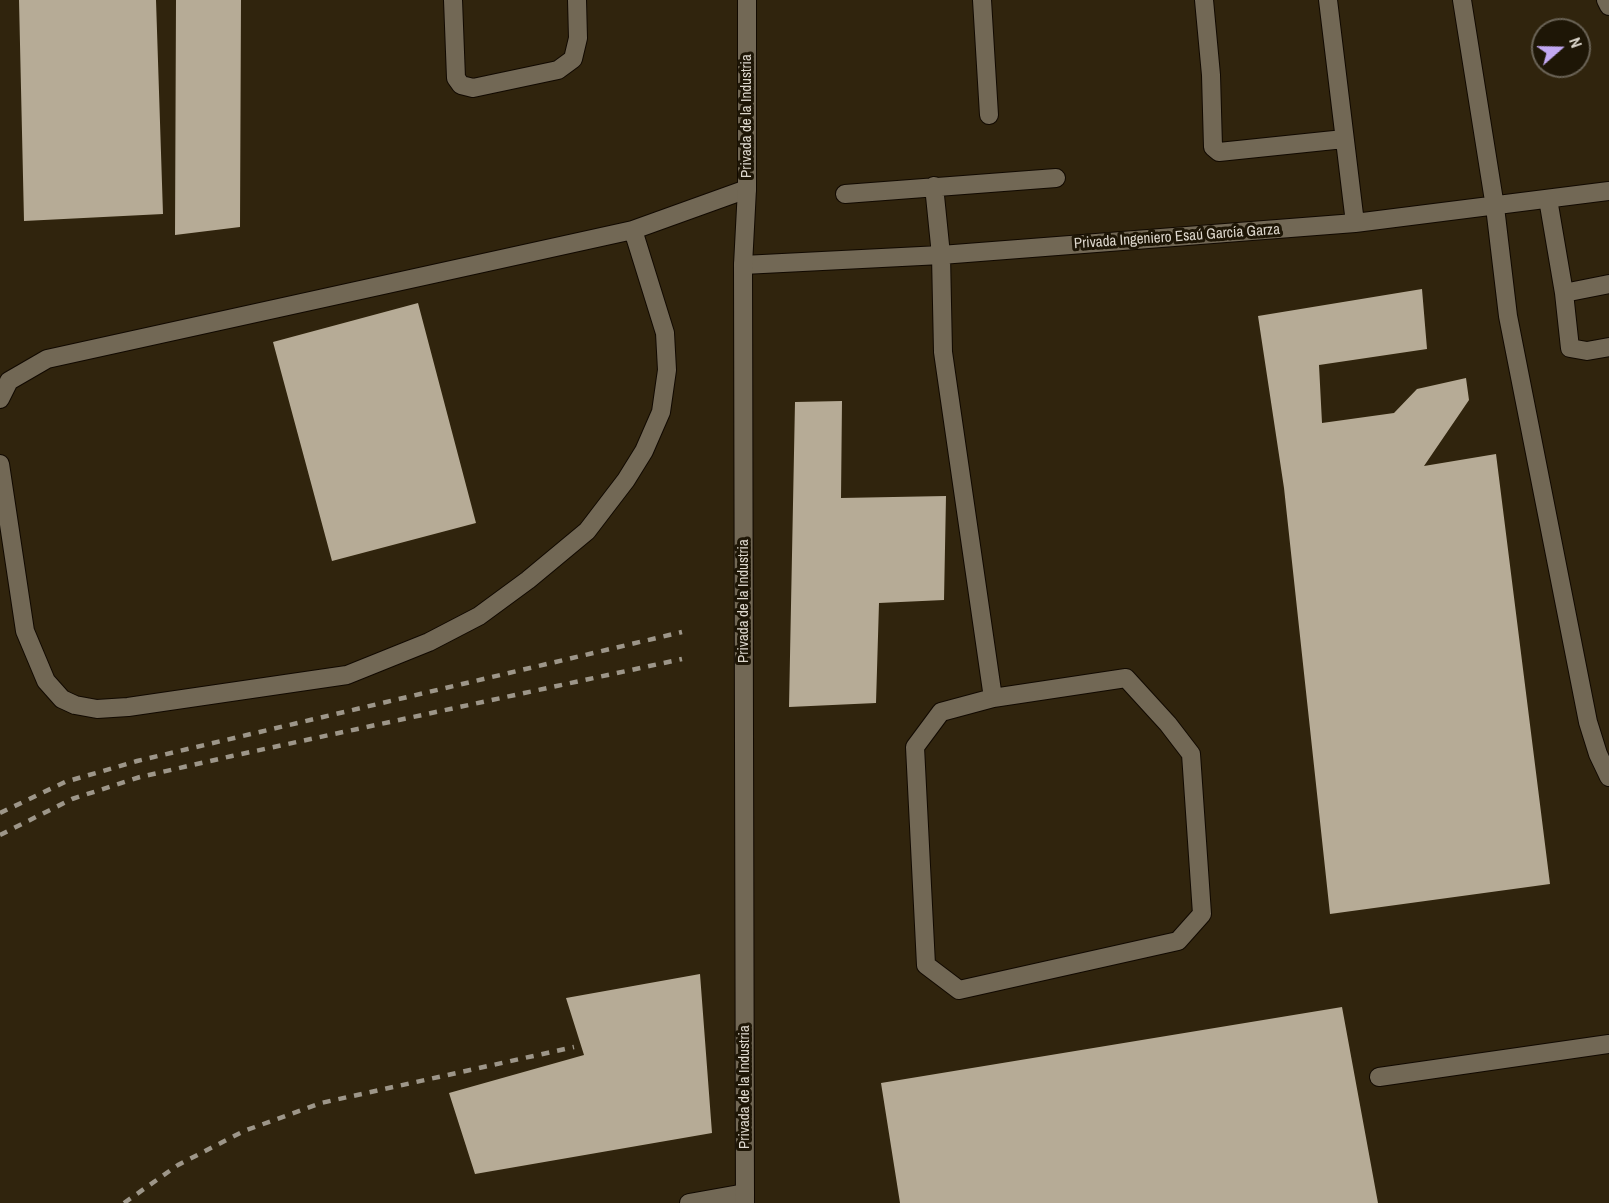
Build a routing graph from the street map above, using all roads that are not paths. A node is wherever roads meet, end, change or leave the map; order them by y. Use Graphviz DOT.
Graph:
graph roads {
  1 [pos="453,0"];
  2 [pos="577,0"];
  3 [pos="747,0"];
  4 [pos="982,0"];
  5 [pos="1204,0"];
  6 [pos="1328,0"];
  7 [pos="1462,0"];
  8 [pos="1606,0"];
  9 [pos="1609,6"];
  10 [pos="989,115"];
  11 [pos="1344,138"];
  12 [pos="1056,178"];
  13 [pos="933,186"];
  14 [pos="747,189"];
  15 [pos="1609,191"];
  16 [pos="845,194"];
  17 [pos="1548,199"];
  18 [pos="1495,207"];
  19 [pos="1355,223"];
  20 [pos="633,230"];
  21 [pos="941,255"];
  22 [pos="743,265"];
  23 [pos="1609,284"];
  24 [pos="1564,293"];
  25 [pos="1609,347"];
  26 [pos="0,399"];
  27 [pos="0,464"];
  28 [pos="993,698"];
  29 [pos="1609,777"];
  30 [pos="1609,1044"];
  31 [pos="1379,1077"];
  32 [pos="745,1198"];
  33 [pos="689,1203"];
  1 -- 2 [label="street"];
  3 -- 14 [label="street, Privada de la Industria"];
  4 -- 10 [label="street"];
  5 -- 11 [label="street"];
  6 -- 11 [label="street"];
  7 -- 18 [label="street"];
  8 -- 9 [label="street"];
  11 -- 19 [label="street"];
  12 -- 13 [label="street"];
  13 -- 16 [label="street"];
  13 -- 21 [label="street"];
  14 -- 20 [label="street"];
  14 -- 22 [label="street, Privada de la Industria"];
  15 -- 17 [label="street, Privada Ingeniero Esaú García Garza"];
  17 -- 18 [label="street, Privada Ingeniero Esaú García Garza"];
  17 -- 24 [label="street"];
  18 -- 19 [label="street, Privada Ingeniero Esaú García Garza"];
  18 -- 29 [label="street"];
  19 -- 21 [label="street, Privada Ingeniero Esaú García Garza"];
  20 -- 26 [label="street"];
  20 -- 27 [label="street"];
  21 -- 22 [label="street, Privada Ingeniero Esaú García Garza"];
  21 -- 28 [label="street"];
  22 -- 32 [label="street, Privada de la Industria"];
  23 -- 24 [label="street"];
  24 -- 25 [label="street"];
  28 -- 28 [label="street"];
  30 -- 31 [label="street"];
  32 -- 33 [label="street"];
}
